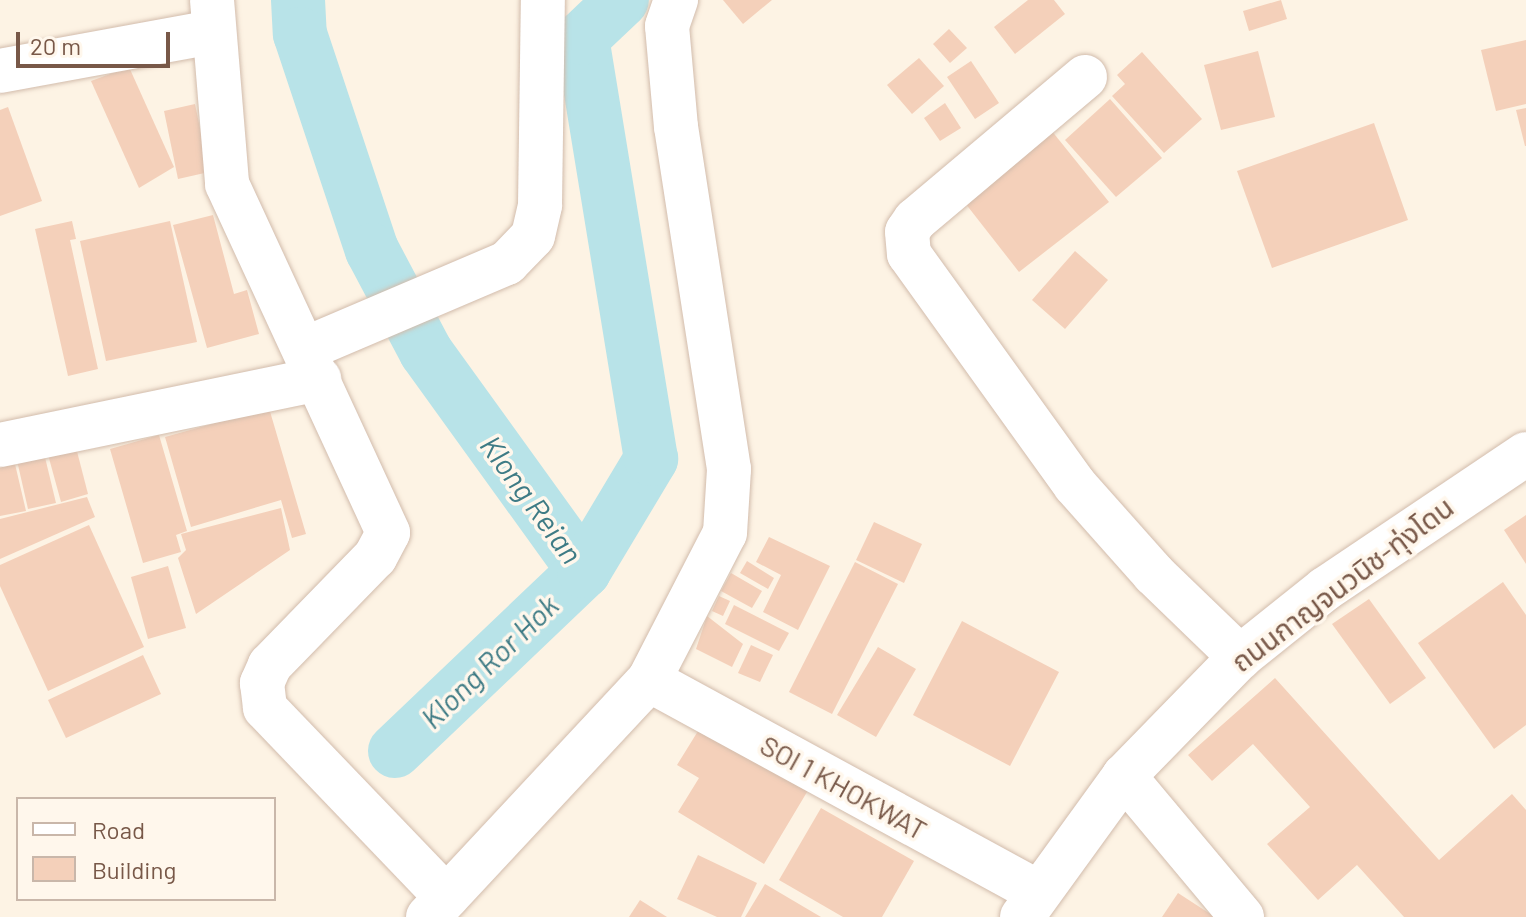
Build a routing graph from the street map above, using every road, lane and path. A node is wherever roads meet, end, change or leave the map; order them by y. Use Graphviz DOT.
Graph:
graph roads {
  1 [pos="543,0"];
  2 [pos="676,0"];
  3 [pos="212,16"];
  4 [pos="0,71"];
  5 [pos="1085,77"];
  6 [pos="312,364"];
  7 [pos="0,445"];
  8 [pos="1526,454"];
  9 [pos="1240,657"];
  10 [pos="649,680"];
  11 [pos="1124,776"];
  12 [pos="1030,905"];
  13 [pos="437,907"];
  14 [pos="1242,917"];
  1 -- 6 [label="street"];
  2 -- 10 [label="street"];
  3 -- 4 [label="street"];
  3 -- 6 [label="street"];
  5 -- 9 [label="street"];
  6 -- 7 [label="street"];
  6 -- 13 [label="street"];
  8 -- 9 [label="street, ถนนกาญจนวนิช-ทุ่งโดน"];
  9 -- 11 [label="street, ถนนกาญจนวนิช-ทุ่งโดน"];
  10 -- 12 [label="street, SOI 1 KHOKWAT"];
  10 -- 13 [label="street"];
  11 -- 12 [label="street, ถนนกาญจนวนิช-ทุ่งโดน"];
  11 -- 14 [label="street"];
}
